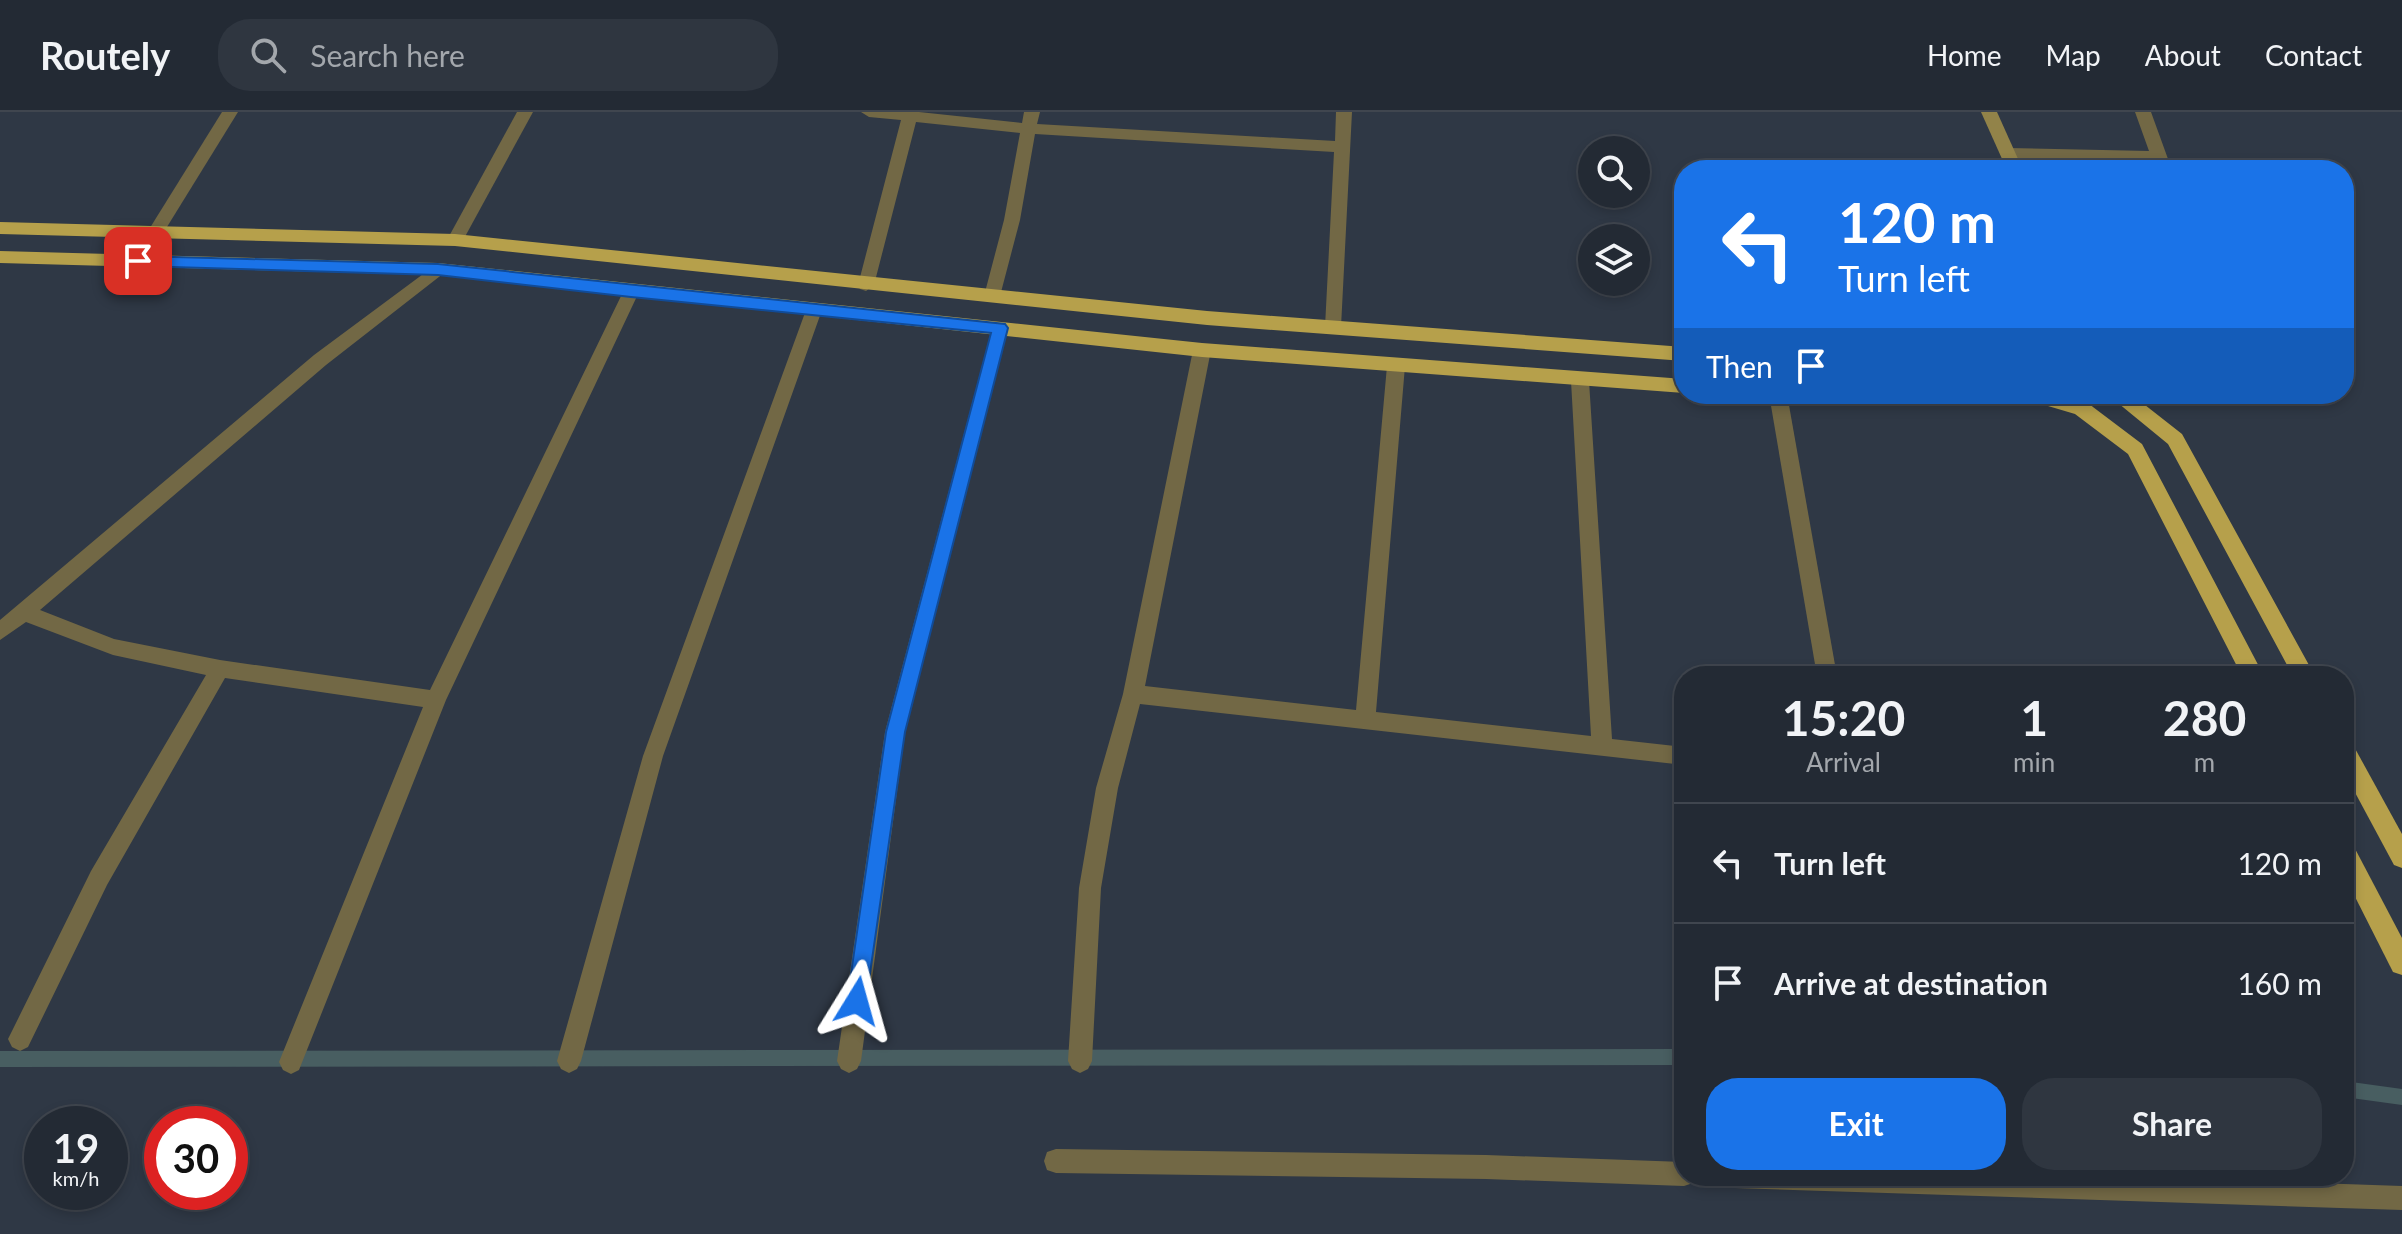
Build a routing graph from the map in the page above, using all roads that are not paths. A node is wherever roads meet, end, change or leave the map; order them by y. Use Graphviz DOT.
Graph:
graph roads {
  1 [pos="230,112"];
  2 [pos="525,112"];
  3 [pos="869,112"];
  4 [pos="1344,112"];
  5 [pos="1989,112"];
  6 [pos="2143,112"];
  7 [pos="911,114"];
  8 [pos="1030,120"];
  9 [pos="1343,147"];
  10 [pos="2008,153"];
  11 [pos="2011,160"];
  12 [pos="2115,160"];
  13 [pos="2160,160"];
  14 [pos="0,228"];
  15 [pos="156,231"];
  16 [pos="455,240"];
  17 [pos="0,257"];
  18 [pos="438,269"];
  19 [pos="866,285"];
  20 [pos="631,292"];
  21 [pos="992,296"];
  22 [pos="814,310"];
  23 [pos="1333,327"];
  24 [pos="1000,328"];
  25 [pos="1202,350"];
  26 [pos="1674,353"];
  27 [pos="1396,366"];
  28 [pos="1580,381"];
  29 [pos="1674,386"];
  30 [pos="1780,404"];
  31 [pos="2089,404"];
  32 [pos="2130,404"];
  33 [pos="23,612"];
  34 [pos="0,632"];
  35 [pos="1825,666"];
  36 [pos="2248,666"];
  37 [pos="2299,666"];
  38 [pos="220,669"];
  39 [pos="1133,694"];
  40 [pos="436,700"];
  41 [pos="1365,720"];
  42 [pos="1602,747"];
  43 [pos="1674,755"];
  44 [pos="2354,768"];
  45 [pos="2402,857"];
  46 [pos="2354,870"];
  47 [pos="2402,963"];
  48 [pos="20,1039"];
  49 [pos="569,1061"];
  50 [pos="849,1061"];
  51 [pos="1080,1061"];
  52 [pos="291,1062"];
  53 [pos="1056,1161"];
  54 [pos="1674,1174"];
  55 [pos="2093,1186"];
  56 [pos="2402,1198"];
  1 -- 15 [label="street"];
  2 -- 16 [label="street"];
  3 -- 7 [label="street"];
  4 -- 9 [label="street"];
  5 -- 10 [label="main road"];
  6 -- 13 [label="street"];
  7 -- 8 [label="street"];
  7 -- 19 [label="street"];
  8 -- 9 [label="street"];
  8 -- 21 [label="street"];
  9 -- 23 [label="street"];
  10 -- 11 [label="main road"];
  10 -- 12 [label="street"];
  14 -- 15 [label="highway"];
  15 -- 16 [label="highway"];
  16 -- 19 [label="highway"];
  17 -- 18 [label="highway"];
  18 -- 20 [label="highway"];
  18 -- 33 [label="street"];
  19 -- 21 [label="highway"];
  20 -- 22 [label="highway"];
  20 -- 40 [label="street"];
  21 -- 23 [label="highway"];
  22 -- 24 [label="highway"];
  22 -- 49 [label="street"];
  23 -- 26 [label="highway"];
  24 -- 25 [label="highway"];
  24 -- 50 [label="street"];
  25 -- 27 [label="highway"];
  25 -- 39 [label="street"];
  27 -- 28 [label="highway"];
  27 -- 41 [label="street"];
  28 -- 29 [label="highway"];
  28 -- 42 [label="street"];
  30 -- 35 [label="street"];
  31 -- 36 [label="highway"];
  32 -- 37 [label="highway"];
  33 -- 34 [label="street"];
  33 -- 38 [label="street"];
  38 -- 40 [label="street"];
  38 -- 48 [label="street"];
  39 -- 41 [label="street"];
  39 -- 51 [label="street"];
  40 -- 52 [label="street"];
  41 -- 42 [label="street"];
  42 -- 43 [label="street"];
  44 -- 45 [label="highway"];
  46 -- 47 [label="highway"];
  53 -- 54 [label="street"];
  55 -- 56 [label="street"];
}
